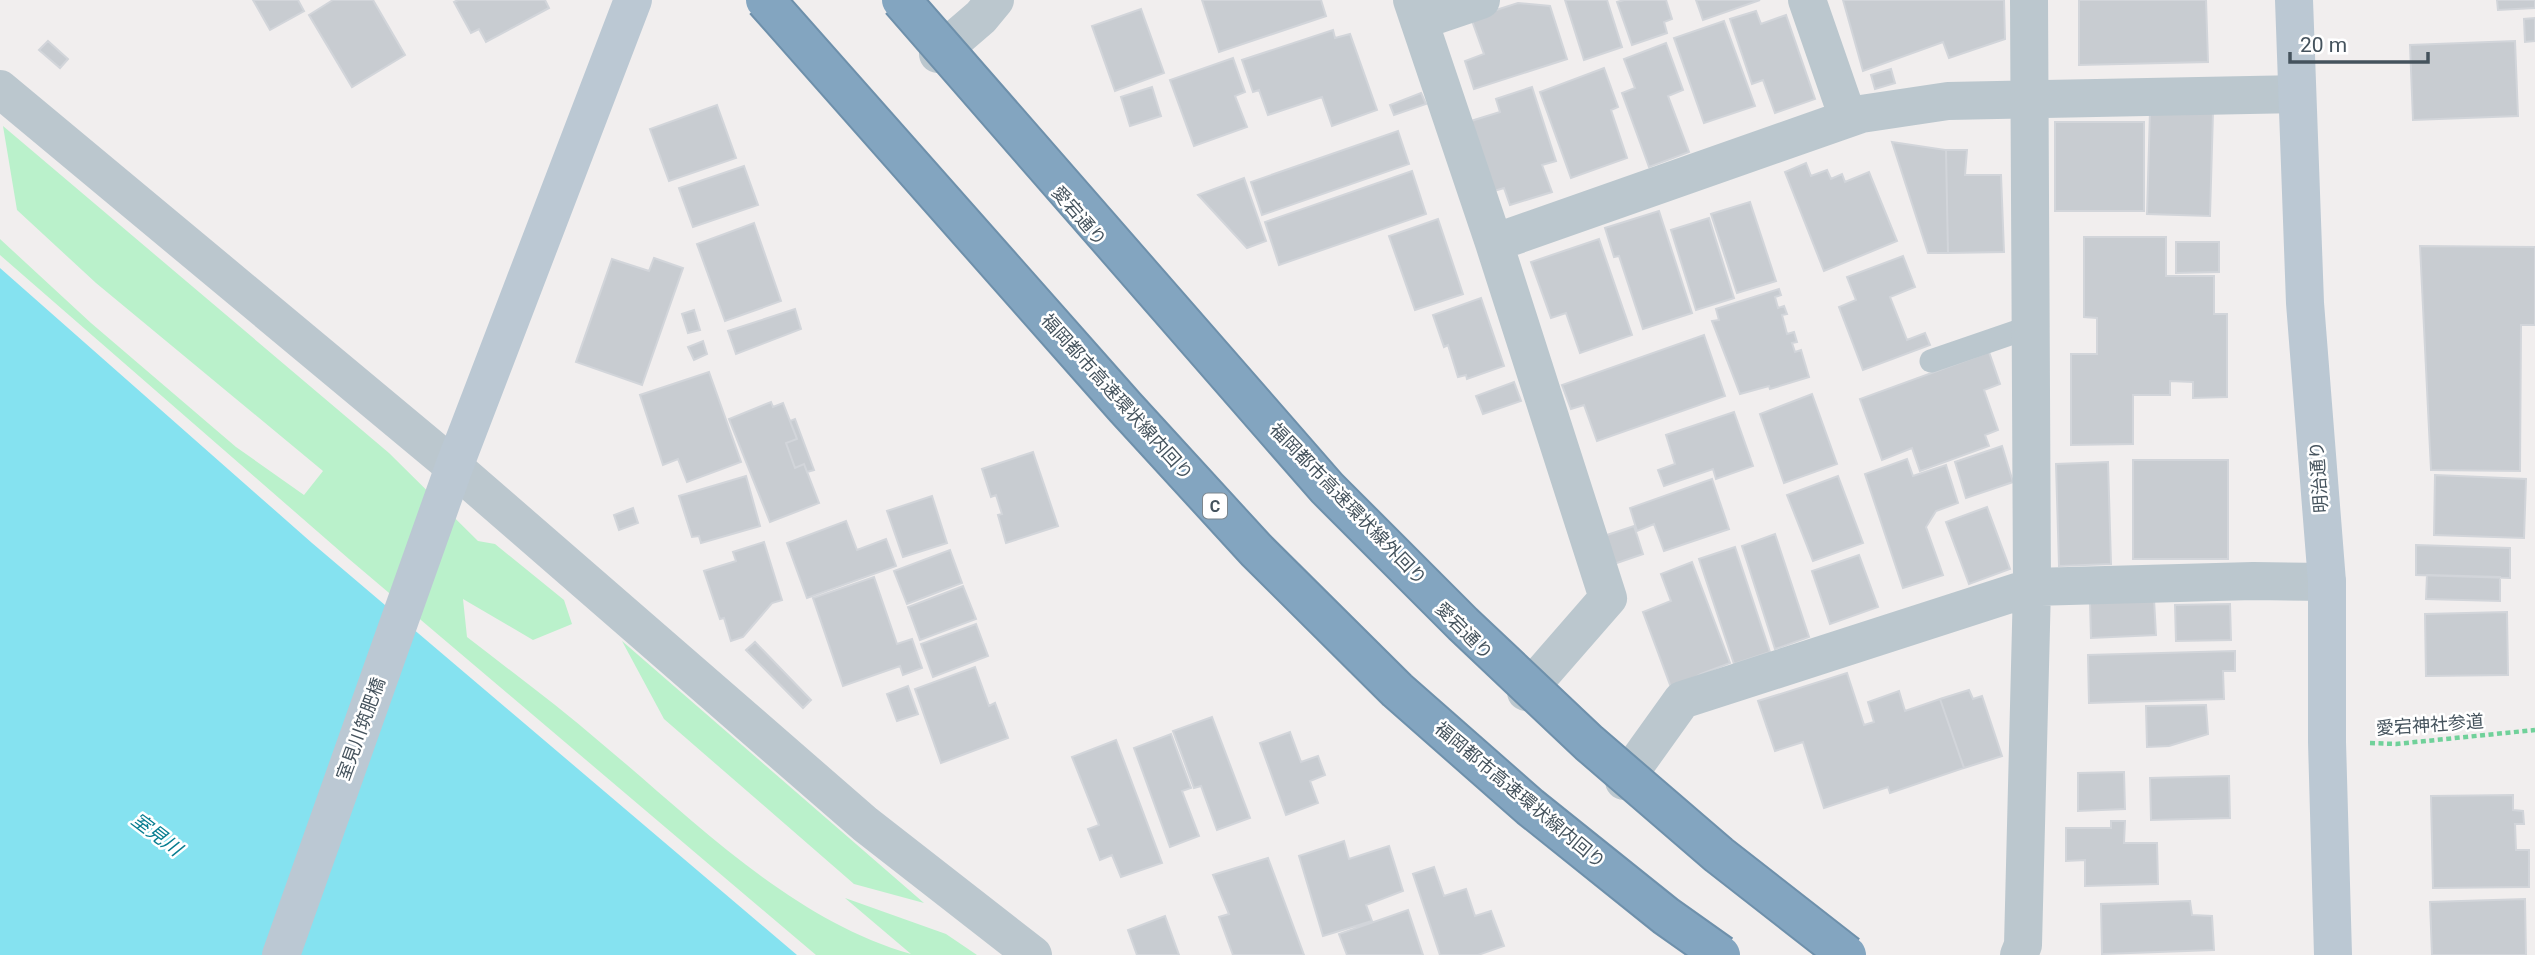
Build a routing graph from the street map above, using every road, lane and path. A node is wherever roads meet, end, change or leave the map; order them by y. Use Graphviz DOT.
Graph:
graph roads {
  1 [pos="632,0"];
  2 [pos="765,0"];
  3 [pos="778,0"];
  4 [pos="891,0"];
  5 [pos="901,0"];
  6 [pos="995,0"];
  7 [pos="1480,0"];
  8 [pos="1807,0"];
  9 [pos="2029,0"];
  10 [pos="2294,0"];
  11 [pos="1415,10"];
  12 [pos="938,54"];
  13 [pos="0,89"];
  14 [pos="2296,94"];
  15 [pos="2029,100"];
  16 [pos="1848,118"];
  17 [pos="1494,243"];
  18 [pos="2030,327"];
  19 [pos="1931,360"];
  20 [pos="454,467"];
  21 [pos="2327,582"];
  22 [pos="2032,587"];
  23 [pos="1526,692"];
  24 [pos="2535,730"];
  25 [pos="2328,742"];
  26 [pos="1624,781"];
  27 [pos="281,955"];
  28 [pos="1033,955"];
  29 [pos="1709,955"];
  30 [pos="1721,955"];
  31 [pos="1847,955"];
  32 [pos="1865,955"];
  33 [pos="2019,955"];
  34 [pos="2333,955"];
  1 -- 20 [label="street, 室見川筑肥橋"];
  2 -- 30 [label="highway, 福岡都市高速環状線内回り / C, bridge"];
  3 -- 29 [label="street"];
  4 -- 12 [label="street, 愛宕通り"];
  5 -- 31 [label="highway, 福岡都市高速環状線外回り, bridge"];
  6 -- 12 [label="street"];
  7 -- 11 [label="street"];
  8 -- 16 [label="street"];
  9 -- 15 [label="street"];
  10 -- 14 [label="street, 明治通り"];
  11 -- 17 [label="street"];
  12 -- 23 [label="street, 愛宕通り"];
  13 -- 20 [label="street"];
  14 -- 15 [label="street"];
  14 -- 21 [label="street, 明治通り"];
  15 -- 16 [label="street"];
  15 -- 18 [label="street"];
  16 -- 17 [label="street"];
  17 -- 23 [label="street"];
  18 -- 19 [label="lane"];
  18 -- 22 [label="street"];
  20 -- 27 [label="street, 室見川筑肥橋"];
  20 -- 28 [label="street"];
  21 -- 22 [label="street"];
  21 -- 25 [label="street, 明治通り"];
  22 -- 26 [label="street"];
  22 -- 33 [label="street"];
  23 -- 26 [label="street, 愛宕通り"];
  24 -- 25 [label="path, 愛宕神社参道"];
  25 -- 34 [label="street, 明治通り"];
  26 -- 32 [label="street, 愛宕通り"];
}
